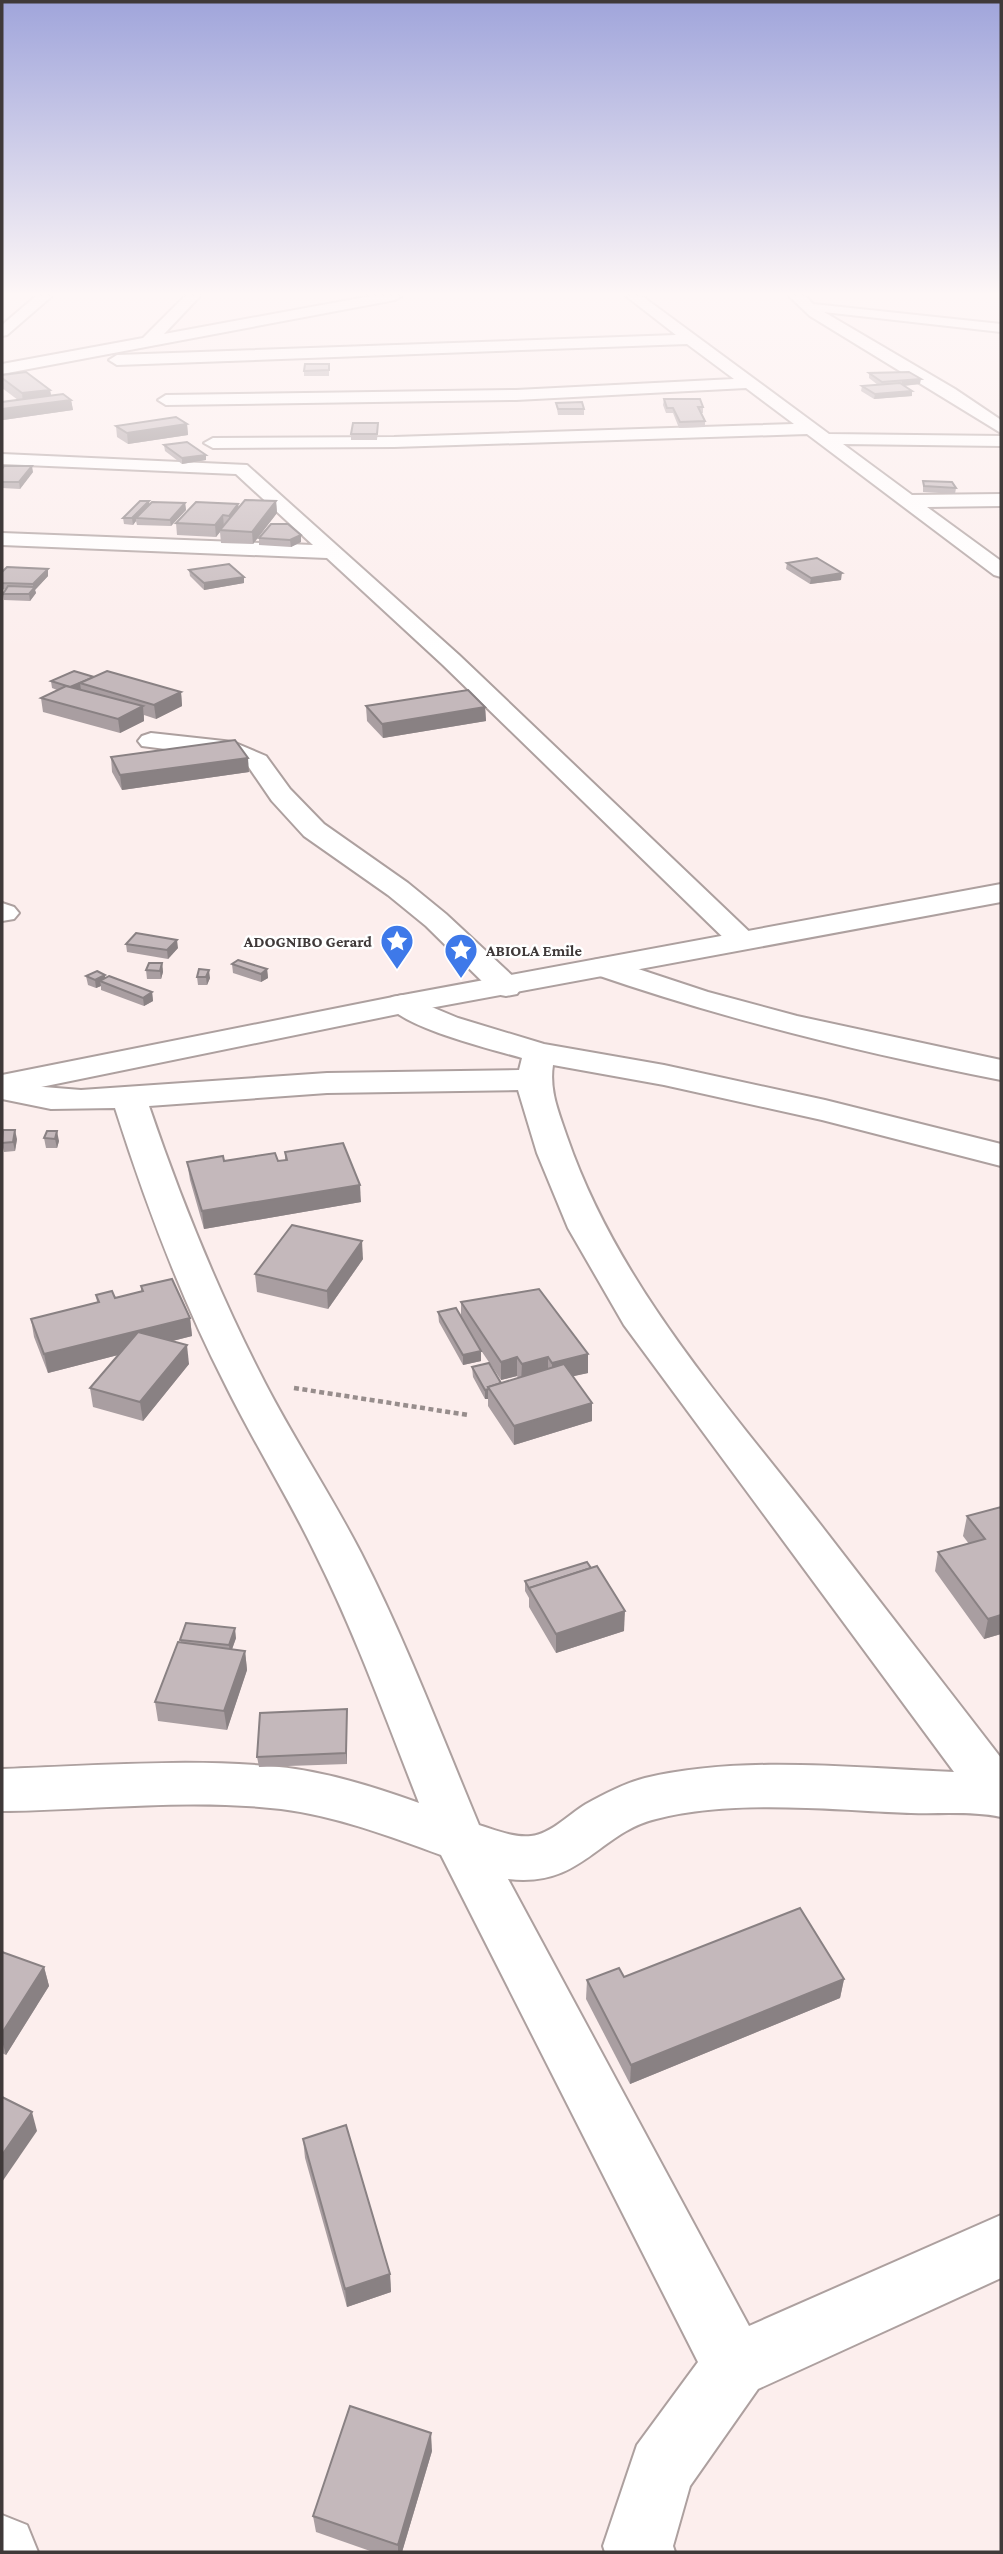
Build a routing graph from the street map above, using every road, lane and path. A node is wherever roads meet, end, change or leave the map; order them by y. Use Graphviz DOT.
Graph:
graph roads {
  1 [pos="793,415"];
  2 [pos="982,415"];
  3 [pos="1001,428"];
  4 [pos="818,434"];
  5 [pos="1001,442"];
  6 [pos="22,444"];
  7 [pos="2,459"];
  8 [pos="42,460"];
  9 [pos="241,469"];
  10 [pos="1001,500"];
  11 [pos="908,501"];
  12 [pos="2,539"];
  13 [pos="330,552"];
  14 [pos="1001,571"];
  15 [pos="151,741"];
  16 [pos="1001,893"];
  17 [pos="743,940"];
  18 [pos="605,967"];
  19 [pos="506,987"];
  20 [pos="403,1004"];
  21 [pos="536,1067"];
  22 [pos="1001,1070"];
  23 [pos="2,1086"];
  24 [pos="130,1098"];
  25 [pos="1001,1155"];
  26 [pos="244,1382"];
  27 [pos="468,1415"];
  28 [pos="2,1790"];
  29 [pos="1001,1796"];
  30 [pos="460,1841"];
  31 [pos="1001,2246"];
  32 [pos="735,2365"];
  33 [pos="640,2552"];
  1 -- 4 [label="street"];
  2 -- 3 [label="street"];
  4 -- 5 [label="street"];
  4 -- 9 [label="street"];
  4 -- 11 [label="street"];
  6 -- 8 [label="street"];
  7 -- 8 [label="street"];
  8 -- 9 [label="street"];
  9 -- 13 [label="street"];
  10 -- 11 [label="street"];
  11 -- 14 [label="street"];
  12 -- 13 [label="street"];
  13 -- 17 [label="street"];
  15 -- 19 [label="street"];
  16 -- 17 [label="street"];
  17 -- 18 [label="street"];
  18 -- 19 [label="street"];
  18 -- 22 [label="street"];
  19 -- 20 [label="street"];
  20 -- 21 [label="street"];
  20 -- 23 [label="street"];
  21 -- 24 [label="street"];
  21 -- 25 [label="street"];
  21 -- 29 [label="street"];
  23 -- 24 [label="street"];
  24 -- 26 [label="street"];
  26 -- 27 [label="path"];
  26 -- 30 [label="street"];
  28 -- 30 [label="street"];
  29 -- 30 [label="street"];
  30 -- 32 [label="street"];
  31 -- 32 [label="street"];
  32 -- 33 [label="street"];
}
